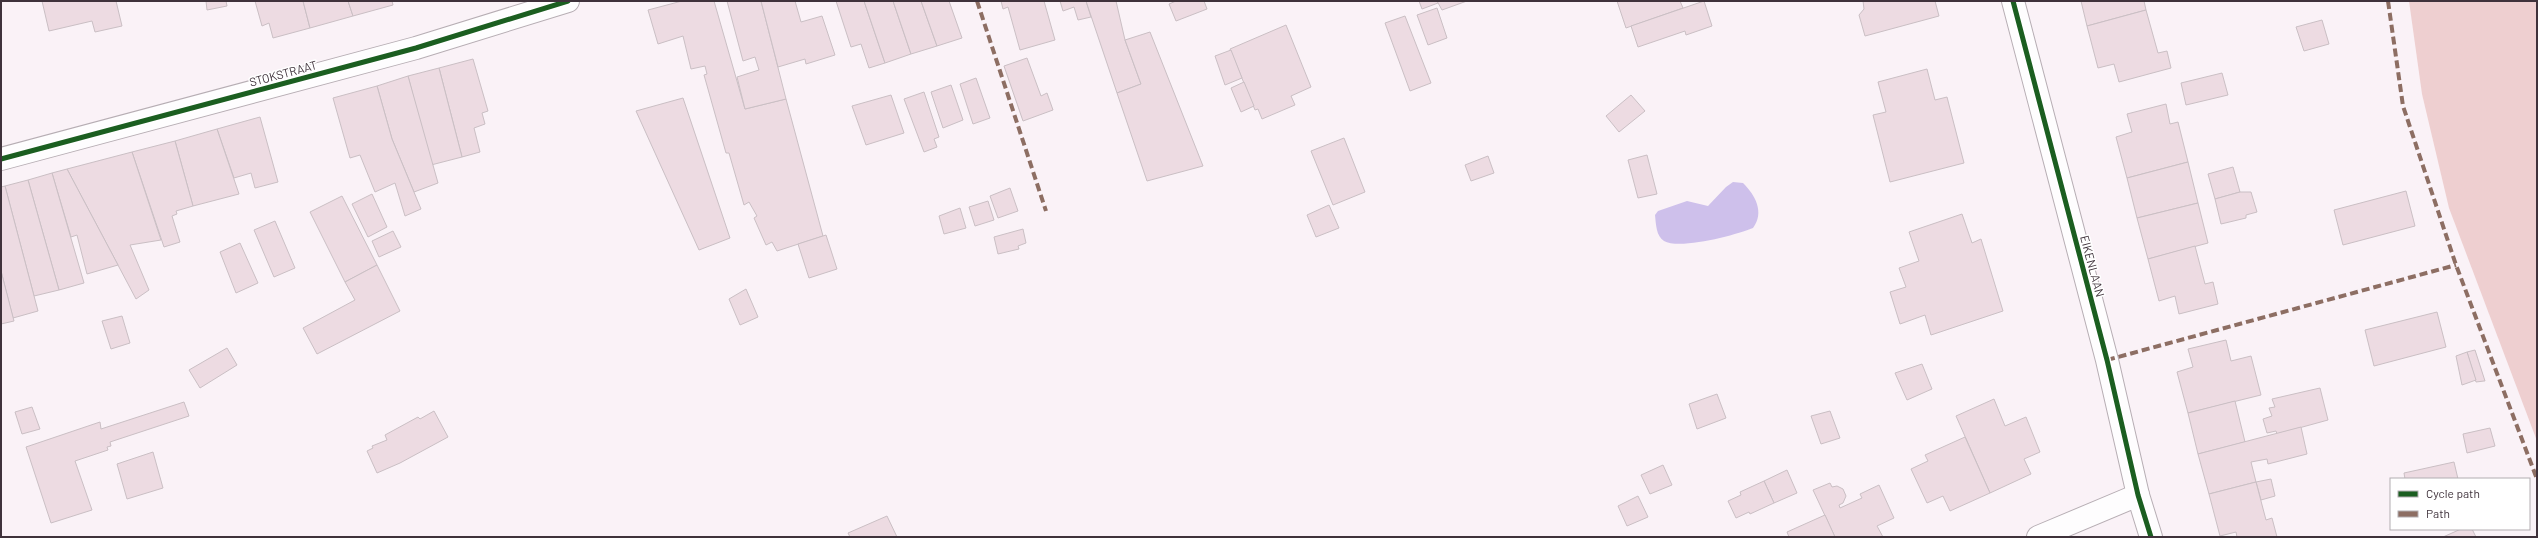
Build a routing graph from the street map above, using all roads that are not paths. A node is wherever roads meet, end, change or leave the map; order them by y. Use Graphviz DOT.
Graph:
graph roads {
  1 [pos="568,1"];
  2 [pos="2013,1"];
  3 [pos="1,159"];
  4 [pos="2138,495"];
  5 [pos="2038,537"];
  6 [pos="2151,537"];
  1 -- 3 [label="street, STOKSTRAAT"];
  2 -- 4 [label="street, EIKENLAAN"];
  4 -- 5 [label="street"];
  4 -- 6 [label="street, EIKENLAAN"];
}
